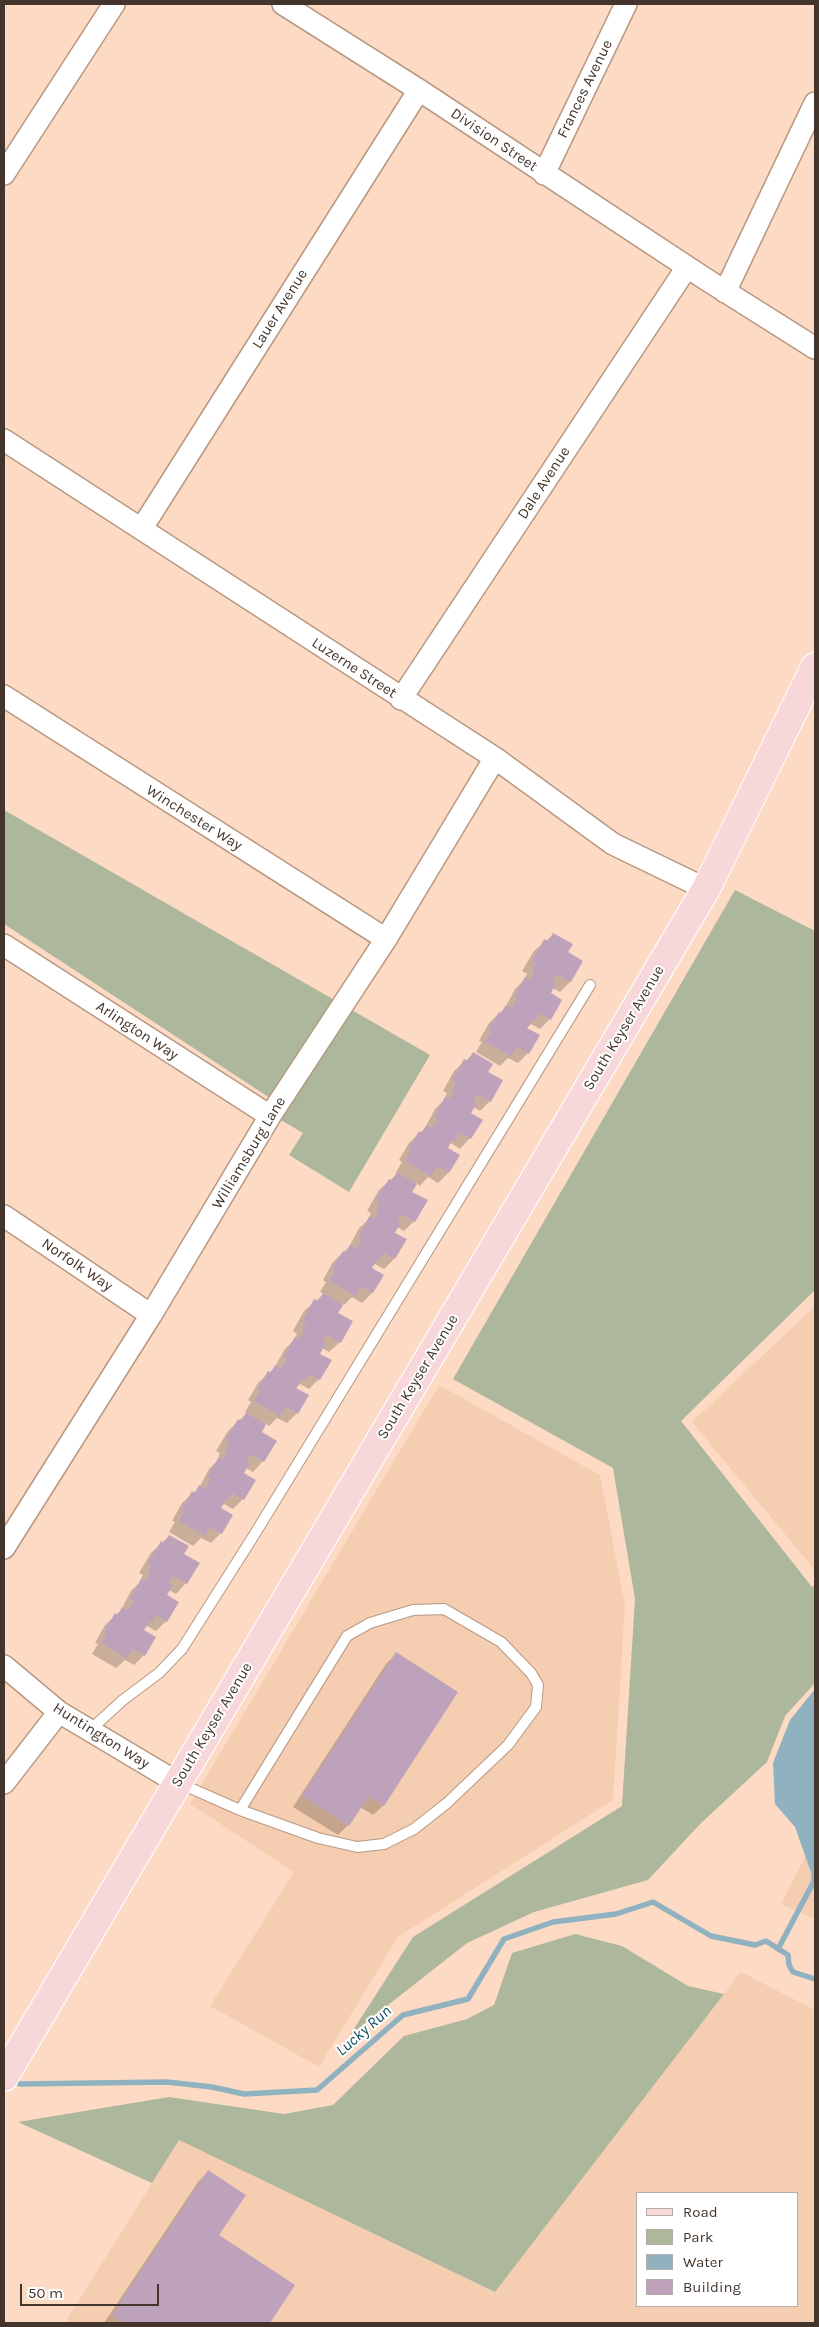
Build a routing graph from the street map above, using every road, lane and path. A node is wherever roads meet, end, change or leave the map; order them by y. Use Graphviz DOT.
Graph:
graph roads {
  1 [pos="114,4"];
  2 [pos="283,4"];
  3 [pos="626,4"];
  4 [pos="419,90"];
  5 [pos="815,103"];
  6 [pos="4,174"];
  7 [pos="544,174"];
  8 [pos="695,272"];
  9 [pos="725,292"];
  10 [pos="815,348"];
  11 [pos="4,440"];
  12 [pos="142,528"];
  13 [pos="815,667"];
  14 [pos="4,696"];
  15 [pos="401,699"];
  16 [pos="495,758"];
  17 [pos="706,889"];
  18 [pos="386,939"];
  19 [pos="4,946"];
  20 [pos="590,984"];
  21 [pos="270,1116"];
  22 [pos="4,1216"];
  23 [pos="151,1315"];
  24 [pos="4,1548"];
  25 [pos="4,1666"];
  26 [pos="59,1712"];
  27 [pos="90,1730"];
  28 [pos="4,1783"];
  29 [pos="178,1783"];
  30 [pos="240,1810"];
  31 [pos="5,2071"];
  1 -- 6 [label="street"];
  2 -- 4 [label="street, Division Street"];
  3 -- 7 [label="street, Frances Avenue"];
  4 -- 7 [label="street, Division Street"];
  4 -- 12 [label="street, Lauer Avenue"];
  5 -- 9 [label="street"];
  7 -- 8 [label="street, Division Street"];
  8 -- 9 [label="street, Division Street"];
  8 -- 15 [label="street, Dale Avenue"];
  9 -- 10 [label="street, Division Street"];
  11 -- 12 [label="street, Luzerne Street"];
  12 -- 15 [label="street, Luzerne Street"];
  13 -- 17 [label="main road, South Keyser Avenue"];
  14 -- 18 [label="street, Winchester Way"];
  15 -- 16 [label="street, Luzerne Street"];
  16 -- 17 [label="street, Luzerne Street"];
  16 -- 18 [label="street, Williamsburg Lane"];
  17 -- 29 [label="main road, South Keyser Avenue"];
  18 -- 21 [label="street, Williamsburg Lane"];
  19 -- 21 [label="street, Arlington Way"];
  20 -- 27 [label="lane"];
  21 -- 23 [label="street, Williamsburg Lane"];
  22 -- 23 [label="street, Norfolk Way"];
  23 -- 24 [label="street, Williamsburg Lane"];
  25 -- 26 [label="street, Huntington Way"];
  26 -- 27 [label="street, Huntington Way"];
  26 -- 28 [label="street"];
  27 -- 29 [label="street, Huntington Way"];
  29 -- 30 [label="lane"];
  29 -- 31 [label="main road, South Keyser Avenue"];
  30 -- 30 [label="lane"];
}
